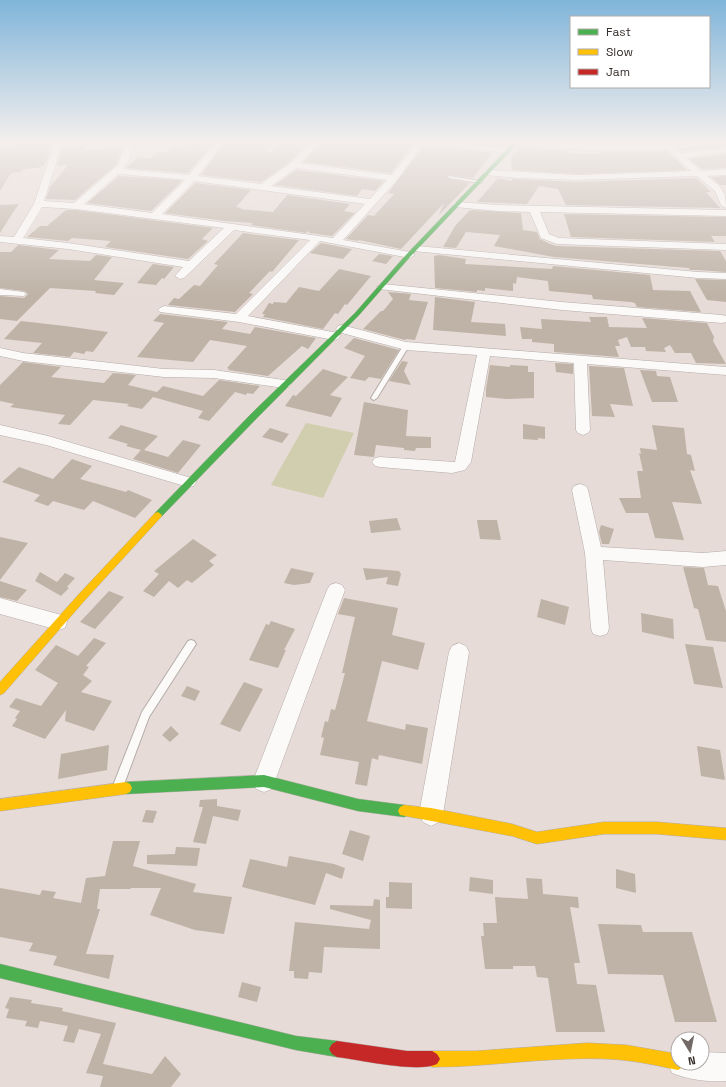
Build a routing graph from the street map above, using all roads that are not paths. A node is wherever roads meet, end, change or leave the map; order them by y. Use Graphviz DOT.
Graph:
graph roads {
  1 [pos="43,193"];
  2 [pos="92,193"];
  3 [pos="177,193"];
  4 [pos="299,193"];
  5 [pos="381,193"];
  6 [pos="470,193"];
  7 [pos="720,193"];
  8 [pos="372,202"];
  9 [pos="39,204"];
  10 [pos="458,205"];
  11 [pos="726,205"];
  12 [pos="76,206"];
  13 [pos="534,209"];
  14 [pos="726,213"];
  15 [pos="155,216"];
  16 [pos="232,226"];
  17 [pos="0,238"];
  18 [pos="318,238"];
  19 [pos="17,240"];
  20 [pos="337,240"];
  21 [pos="726,247"];
  22 [pos="414,252"];
  23 [pos="191,265"];
  24 [pos="180,276"];
  25 [pos="726,276"];
  26 [pos="383,287"];
  27 [pos="0,292"];
  28 [pos="20,294"];
  29 [pos="164,310"];
  30 [pos="239,318"];
  31 [pos="722,319"];
  32 [pos="338,333"];
  33 [pos="406,346"];
  34 [pos="0,352"];
  35 [pos="484,353"];
  36 [pos="580,359"];
  37 [pos="726,371"];
  38 [pos="284,384"];
  39 [pos="374,398"];
  40 [pos="0,430"];
  41 [pos="583,430"];
  42 [pos="380,462"];
  43 [pos="188,482"];
  44 [pos="580,490"];
  45 [pos="594,553"];
  46 [pos="726,558"];
  47 [pos="336,590"];
  48 [pos="0,606"];
  49 [pos="58,622"];
  50 [pos="600,628"];
  51 [pos="191,644"];
  52 [pos="459,652"];
  53 [pos="0,690"];
  54 [pos="264,781"];
  55 [pos="118,788"];
  56 [pos="0,805"];
  57 [pos="431,814"];
  58 [pos="726,834"];
  59 [pos="0,971"];
  60 [pos="670,1061"];
  61 [pos="726,1067"];
  62 [pos="710,1068"];
  1 -- 9 [label="street"];
  2 -- 12 [label="street"];
  3 -- 15 [label="street"];
  4 -- 8 [label="street"];
  5 -- 8 [label="street"];
  6 -- 10 [label="street"];
  7 -- 11 [label="street"];
  8 -- 20 [label="street"];
  9 -- 12 [label="street"];
  9 -- 19 [label="street"];
  10 -- 13 [label="street"];
  10 -- 22 [label="street"];
  12 -- 15 [label="street"];
  13 -- 14 [label="street"];
  13 -- 21 [label="street"];
  15 -- 16 [label="street"];
  16 -- 18 [label="street"];
  16 -- 23 [label="street"];
  17 -- 19 [label="street"];
  18 -- 20 [label="street"];
  18 -- 30 [label="street"];
  19 -- 23 [label="street"];
  20 -- 22 [label="street"];
  22 -- 25 [label="street"];
  22 -- 26 [label="street"];
  23 -- 24 [label="street"];
  26 -- 31 [label="street"];
  26 -- 32 [label="street"];
  27 -- 28 [label="street"];
  29 -- 30 [label="street"];
  30 -- 32 [label="street"];
  32 -- 33 [label="street"];
  32 -- 38 [label="street"];
  33 -- 35 [label="street"];
  33 -- 39 [label="lane"];
  34 -- 38 [label="street"];
  35 -- 36 [label="street"];
  35 -- 42 [label="street"];
  36 -- 37 [label="street"];
  36 -- 41 [label="street"];
  38 -- 43 [label="street"];
  40 -- 43 [label="street"];
  43 -- 49 [label="street"];
  44 -- 45 [label="street"];
  45 -- 46 [label="street"];
  45 -- 50 [label="street"];
  47 -- 54 [label="street"];
  48 -- 49 [label="street"];
  49 -- 53 [label="street"];
  51 -- 55 [label="lane"];
  52 -- 57 [label="street"];
  54 -- 55 [label="street"];
  54 -- 57 [label="street"];
  55 -- 56 [label="street"];
  57 -- 58 [label="street"];
  59 -- 60 [label="street"];
  61 -- 62 [label="street"];
}
